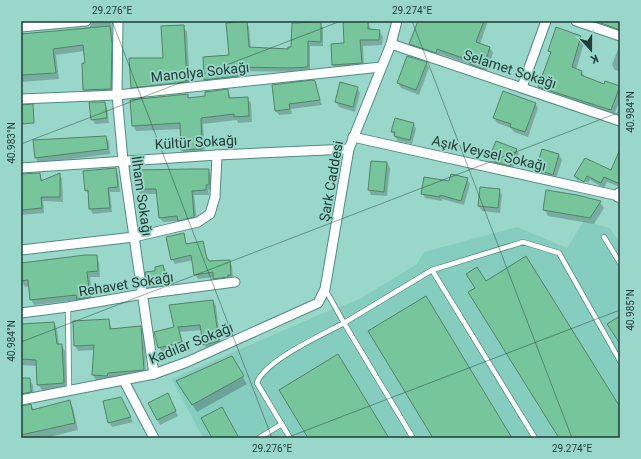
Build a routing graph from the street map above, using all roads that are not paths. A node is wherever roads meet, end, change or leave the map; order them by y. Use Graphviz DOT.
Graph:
graph roads {
  1 [pos="86,21"];
  2 [pos="118,21"];
  3 [pos="397,21"];
  4 [pos="546,21"];
  5 [pos="576,21"];
  6 [pos="21,27"];
  7 [pos="620,36"];
  8 [pos="391,44"];
  9 [pos="381,67"];
  10 [pos="522,87"];
  11 [pos="117,95"];
  12 [pos="21,99"];
  13 [pos="620,120"];
  14 [pos="353,137"];
  15 [pos="348,149"];
  16 [pos="217,155"];
  17 [pos="123,160"];
  18 [pos="21,168"];
  19 [pos="619,195"];
  20 [pos="134,237"];
  21 [pos="604,237"];
  22 [pos="21,250"];
  23 [pos="620,263"];
  24 [pos="432,270"];
  25 [pos="235,282"];
  26 [pos="325,289"];
  27 [pos="143,294"];
  28 [pos="318,302"];
  29 [pos="68,308"];
  30 [pos="21,313"];
  31 [pos="344,323"];
  32 [pos="620,361"];
  33 [pos="154,374"];
  34 [pos="124,381"];
  35 [pos="69,390"];
  36 [pos="21,400"];
  37 [pos="282,424"];
  38 [pos="154,438"];
  39 [pos="259,438"];
  40 [pos="290,438"];
  41 [pos="413,438"];
  42 [pos="535,438"];
  1 -- 6 [label="street"];
  2 -- 11 [label="street, İlham Sokağı"];
  3 -- 8 [label="street, Şark Caddesi"];
  4 -- 10 [label="street"];
  5 -- 7 [label="street"];
  8 -- 9 [label="street, Şark Caddesi"];
  8 -- 10 [label="street, Selamet Sokağı"];
  9 -- 11 [label="street, Manolya Sokağı"];
  9 -- 14 [label="street, Şark Caddesi"];
  10 -- 13 [label="street, Selamet Sokağı"];
  11 -- 12 [label="street, Manolya Sokağı"];
  11 -- 17 [label="street, İlham Sokağı"];
  14 -- 15 [label="street, Şark Caddesi"];
  14 -- 19 [label="street, Aşık Veysel Sokağı"];
  15 -- 16 [label="street, Kültür Sokağı"];
  15 -- 26 [label="street, Şark Caddesi"];
  16 -- 17 [label="street, Kültür Sokağı"];
  16 -- 20 [label="street"];
  17 -- 18 [label="street, Kültür Sokağı"];
  17 -- 20 [label="street, İlham Sokağı"];
  20 -- 22 [label="street"];
  20 -- 27 [label="street, İlham Sokağı"];
  21 -- 23 [label="lane"];
  24 -- 31 [label="lane"];
  24 -- 32 [label="lane"];
  24 -- 42 [label="lane"];
  25 -- 27 [label="street, Rehavet Sokağı"];
  26 -- 28 [label="street, Şark Caddesi"];
  26 -- 31 [label="lane"];
  27 -- 29 [label="street, Rehavet Sokağı"];
  27 -- 33 [label="street, İlham Sokağı"];
  28 -- 33 [label="street, Kadılar Sokağı"];
  29 -- 30 [label="street, Rehavet Sokağı"];
  29 -- 35 [label="lane"];
  31 -- 37 [label="lane"];
  31 -- 41 [label="lane"];
  33 -- 34 [label="street, Kadılar Sokağı"];
  34 -- 35 [label="street, Kadılar Sokağı"];
  34 -- 38 [label="street"];
  35 -- 36 [label="street, Kadılar Sokağı"];
  37 -- 39 [label="lane"];
  37 -- 40 [label="lane"];
}
